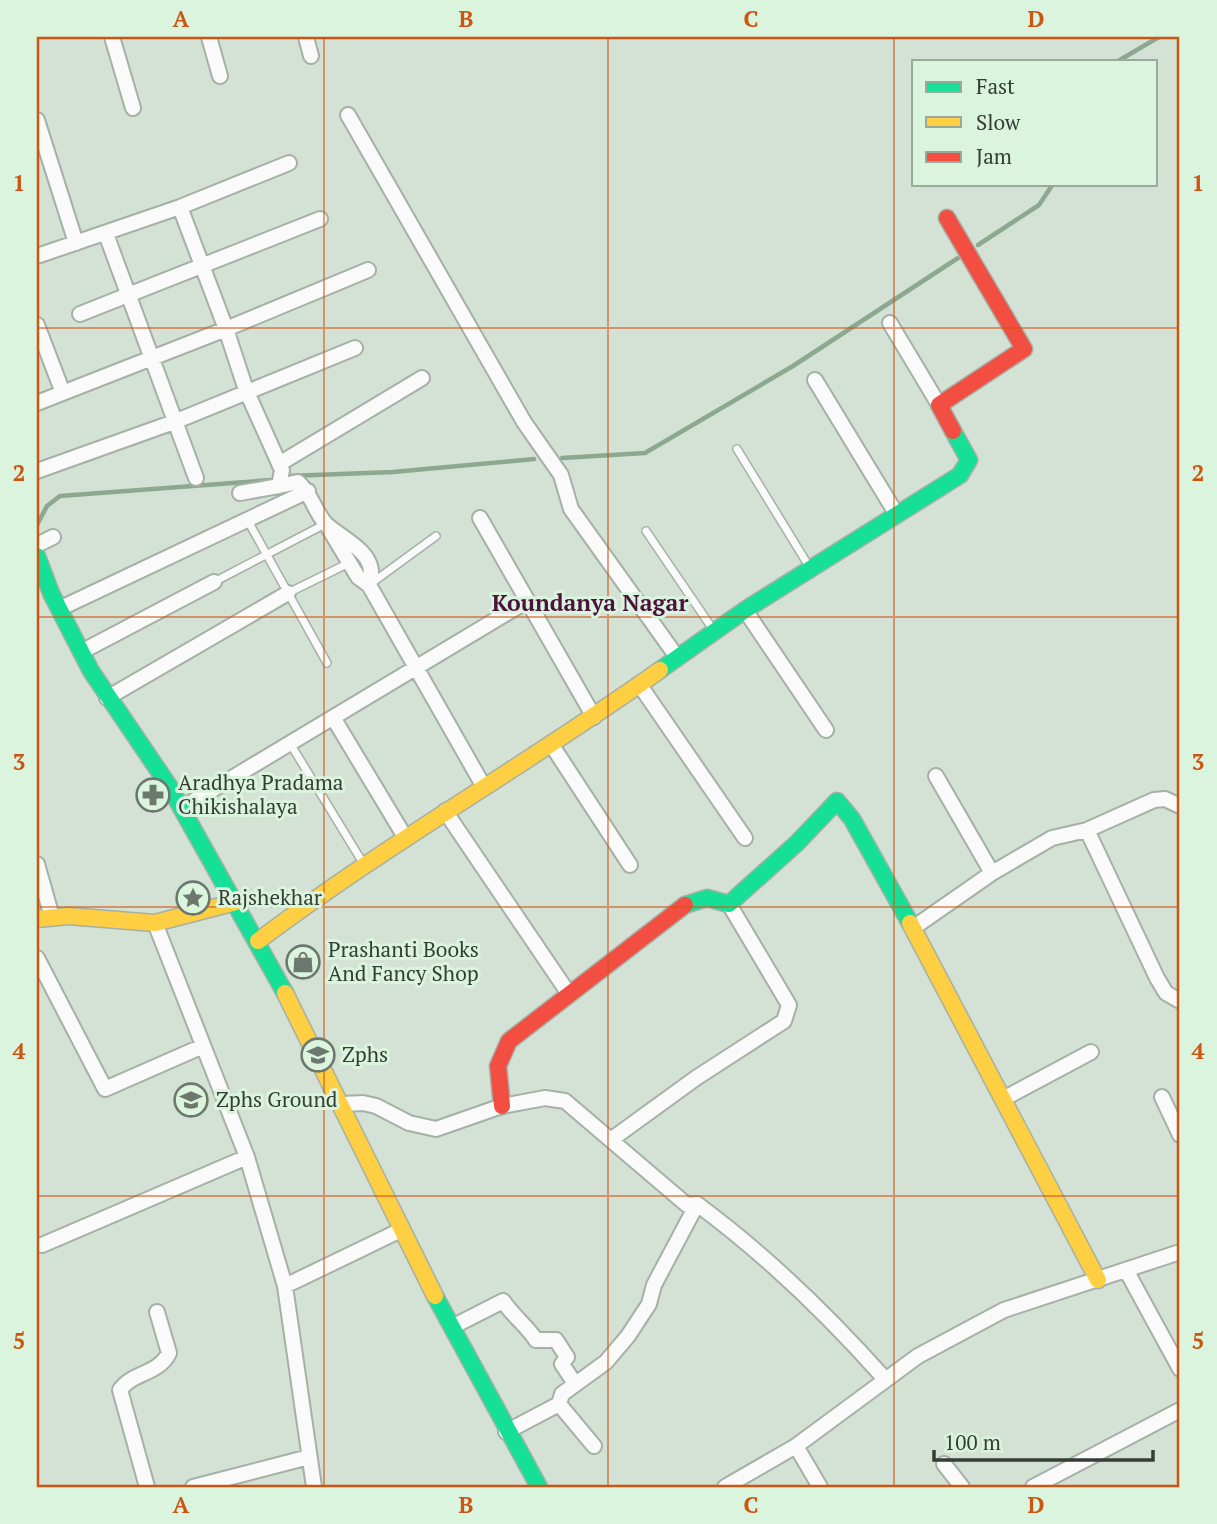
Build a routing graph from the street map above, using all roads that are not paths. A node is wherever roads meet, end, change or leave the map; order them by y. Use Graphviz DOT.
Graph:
graph roads {
  1 [pos="112,37"];
  2 [pos="209,37"];
  3 [pos="306,37"];
  4 [pos="312,56"];
  5 [pos="220,76"];
  6 [pos="133,108"];
  7 [pos="348,115"];
  8 [pos="37,120"];
  9 [pos="289,163"];
  10 [pos="180,207"];
  11 [pos="947,218"];
  12 [pos="320,219"];
  13 [pos="106,234"];
  14 [pos="76,243"];
  15 [pos="37,256"];
  16 [pos="204,267"];
  17 [pos="368,270"];
  18 [pos="128,295"];
  19 [pos="80,314"];
  20 [pos="890,323"];
  21 [pos="226,329"];
  22 [pos="38,335"];
  23 [pos="355,348"];
  24 [pos="150,358"];
  25 [pos="422,378"];
  26 [pos="815,380"];
  27 [pos="247,390"];
  28 [pos="63,393"];
  29 [pos="37,403"];
  30 [pos="939,405"];
  31 [pos="174,422"];
  32 [pos="737,449"];
  33 [pos="279,464"];
  34 [pos="37,471"];
  35 [pos="196,478"];
  36 [pos="279,486"];
  37 [pos="308,491"];
  38 [pos="240,493"];
  39 [pos="897,515"];
  40 [pos="480,518"];
  41 [pos="247,521"];
  42 [pos="326,523"];
  43 [pos="646,531"];
  44 [pos="436,536"];
  45 [pos="53,537"];
  46 [pos="37,545"];
  47 [pos="37,556"];
  48 [pos="267,556"];
  49 [pos="349,563"];
  50 [pos="811,569"];
  51 [pos="215,582"];
  52 [pos="369,585"];
  53 [pos="288,593"];
  54 [pos="527,601"];
  55 [pos="61,608"];
  56 [pos="745,610"];
  57 [pos="714,632"];
  58 [pos="81,652"];
  59 [pos="677,657"];
  60 [pos="327,663"];
  61 [pos="415,669"];
  62 [pos="639,684"];
  63 [pos="107,698"];
  64 [pos="594,718"];
  65 [pos="334,719"];
  66 [pos="826,730"];
  67 [pos="551,744"];
  68 [pos="291,745"];
  69 [pos="936,776"];
  70 [pos="484,787"];
  71 [pos="1180,806"];
  72 [pos="181,808"];
  73 [pos="445,811"];
  74 [pos="1087,830"];
  75 [pos="405,837"];
  76 [pos="745,838"];
  77 [pos="37,864"];
  78 [pos="364,864"];
  79 [pos="630,864"];
  80 [pos="992,873"];
  81 [pos="236,902"];
  82 [pos="729,904"];
  83 [pos="44,918"];
  84 [pos="155,923"];
  85 [pos="913,928"];
  86 [pos="258,941"];
  87 [pos="37,958"];
  88 [pos="569,994"];
  89 [pos="1180,1001"];
  90 [pos="203,1046"];
  91 [pos="1091,1052"];
  92 [pos="1162,1097"];
  93 [pos="1003,1099"];
  94 [pos="342,1104"];
  95 [pos="502,1106"];
  96 [pos="1180,1135"];
  97 [pos="612,1139"];
  98 [pos="247,1157"];
  99 [pos="697,1204"];
  100 [pos="401,1230"];
  101 [pos="42,1245"];
  102 [pos="1180,1252"];
  103 [pos="1126,1270"];
  104 [pos="1098,1280"];
  105 [pos="285,1286"];
  106 [pos="157,1312"];
  107 [pos="452,1327"];
  108 [pos="1180,1369"];
  109 [pos="884,1378"];
  110 [pos="575,1384"];
  111 [pos="559,1404"];
  112 [pos="1180,1410"];
  113 [pos="506,1432"];
  114 [pos="594,1446"];
  115 [pos="796,1446"];
  116 [pos="309,1457"];
  117 [pos="944,1464"];
  118 [pos="147,1487"];
  119 [pos="193,1487"];
  120 [pos="314,1487"];
  121 [pos="539,1487"];
  122 [pos="725,1487"];
  123 [pos="820,1487"];
  124 [pos="962,1487"];
  125 [pos="1032,1487"];
  1 -- 6 [label="street"];
  2 -- 5 [label="street"];
  3 -- 4 [label="street"];
  7 -- 59 [label="street"];
  8 -- 14 [label="street"];
  9 -- 10 [label="street"];
  10 -- 13 [label="street"];
  10 -- 16 [label="street"];
  11 -- 30 [label="street"];
  12 -- 16 [label="street"];
  13 -- 14 [label="street"];
  13 -- 18 [label="street"];
  14 -- 15 [label="street"];
  16 -- 18 [label="street"];
  16 -- 21 [label="street"];
  17 -- 21 [label="street"];
  18 -- 19 [label="street"];
  18 -- 24 [label="street"];
  20 -- 30 [label="street"];
  21 -- 24 [label="street"];
  21 -- 27 [label="street"];
  22 -- 28 [label="street"];
  23 -- 27 [label="street"];
  24 -- 28 [label="street"];
  24 -- 31 [label="street"];
  25 -- 33 [label="street"];
  26 -- 39 [label="street"];
  27 -- 31 [label="street"];
  27 -- 33 [label="street"];
  28 -- 29 [label="street"];
  30 -- 39 [label="street"];
  31 -- 34 [label="street"];
  31 -- 35 [label="street"];
  32 -- 50 [label="lane"];
  33 -- 36 [label="street"];
  36 -- 37 [label="street"];
  36 -- 38 [label="street"];
  37 -- 41 [label="street"];
  37 -- 42 [label="street"];
  39 -- 50 [label="street"];
  40 -- 54 [label="street"];
  41 -- 48 [label="lane"];
  41 -- 55 [label="street"];
  42 -- 48 [label="lane"];
  42 -- 49 [label="street"];
  42 -- 52 [label="street"];
  43 -- 57 [label="lane"];
  44 -- 52 [label="lane"];
  45 -- 46 [label="street"];
  47 -- 55 [label="street"];
  48 -- 51 [label="lane"];
  48 -- 53 [label="lane"];
  49 -- 52 [label="street"];
  49 -- 53 [label="lane"];
  50 -- 56 [label="street"];
  51 -- 58 [label="street"];
  52 -- 61 [label="street"];
  53 -- 60 [label="lane"];
  53 -- 63 [label="street"];
  54 -- 61 [label="street"];
  54 -- 64 [label="street"];
  55 -- 58 [label="street"];
  56 -- 57 [label="street"];
  56 -- 66 [label="street"];
  57 -- 59 [label="street"];
  58 -- 63 [label="street"];
  59 -- 62 [label="street"];
  61 -- 65 [label="street"];
  61 -- 70 [label="street"];
  62 -- 64 [label="street"];
  62 -- 76 [label="street"];
  63 -- 72 [label="street"];
  64 -- 67 [label="street"];
  65 -- 68 [label="street"];
  65 -- 75 [label="street"];
  67 -- 70 [label="street"];
  67 -- 79 [label="street"];
  68 -- 72 [label="street"];
  68 -- 78 [label="lane"];
  69 -- 80 [label="street"];
  70 -- 73 [label="street"];
  71 -- 74 [label="street"];
  72 -- 81 [label="street"];
  73 -- 75 [label="street"];
  73 -- 88 [label="street"];
  74 -- 80 [label="street"];
  74 -- 89 [label="street"];
  75 -- 78 [label="street"];
  77 -- 83 [label="street"];
  78 -- 86 [label="street"];
  80 -- 85 [label="street"];
  81 -- 84 [label="street"];
  81 -- 86 [label="street"];
  82 -- 85 [label="street"];
  82 -- 88 [label="street"];
  82 -- 97 [label="street"];
  83 -- 84 [label="street"];
  84 -- 90 [label="street"];
  85 -- 93 [label="street"];
  86 -- 94 [label="street"];
  87 -- 90 [label="street"];
  88 -- 95 [label="street"];
  90 -- 98 [label="street"];
  91 -- 93 [label="street"];
  92 -- 96 [label="street"];
  93 -- 104 [label="street"];
  94 -- 95 [label="street"];
  94 -- 100 [label="street"];
  95 -- 97 [label="street"];
  97 -- 99 [label="street"];
  98 -- 101 [label="street"];
  98 -- 105 [label="street"];
  99 -- 109 [label="street"];
  99 -- 110 [label="street"];
  100 -- 105 [label="street"];
  100 -- 107 [label="street"];
  102 -- 103 [label="street"];
  103 -- 104 [label="street"];
  103 -- 108 [label="street"];
  104 -- 109 [label="street"];
  105 -- 116 [label="street"];
  106 -- 118 [label="street"];
  107 -- 110 [label="street"];
  107 -- 113 [label="street"];
  109 -- 115 [label="street"];
  110 -- 111 [label="street"];
  111 -- 113 [label="street"];
  111 -- 114 [label="street"];
  112 -- 125 [label="street"];
  113 -- 121 [label="street"];
  115 -- 122 [label="street"];
  115 -- 123 [label="street"];
  116 -- 119 [label="street"];
  116 -- 120 [label="street"];
  117 -- 124 [label="street"];
}
